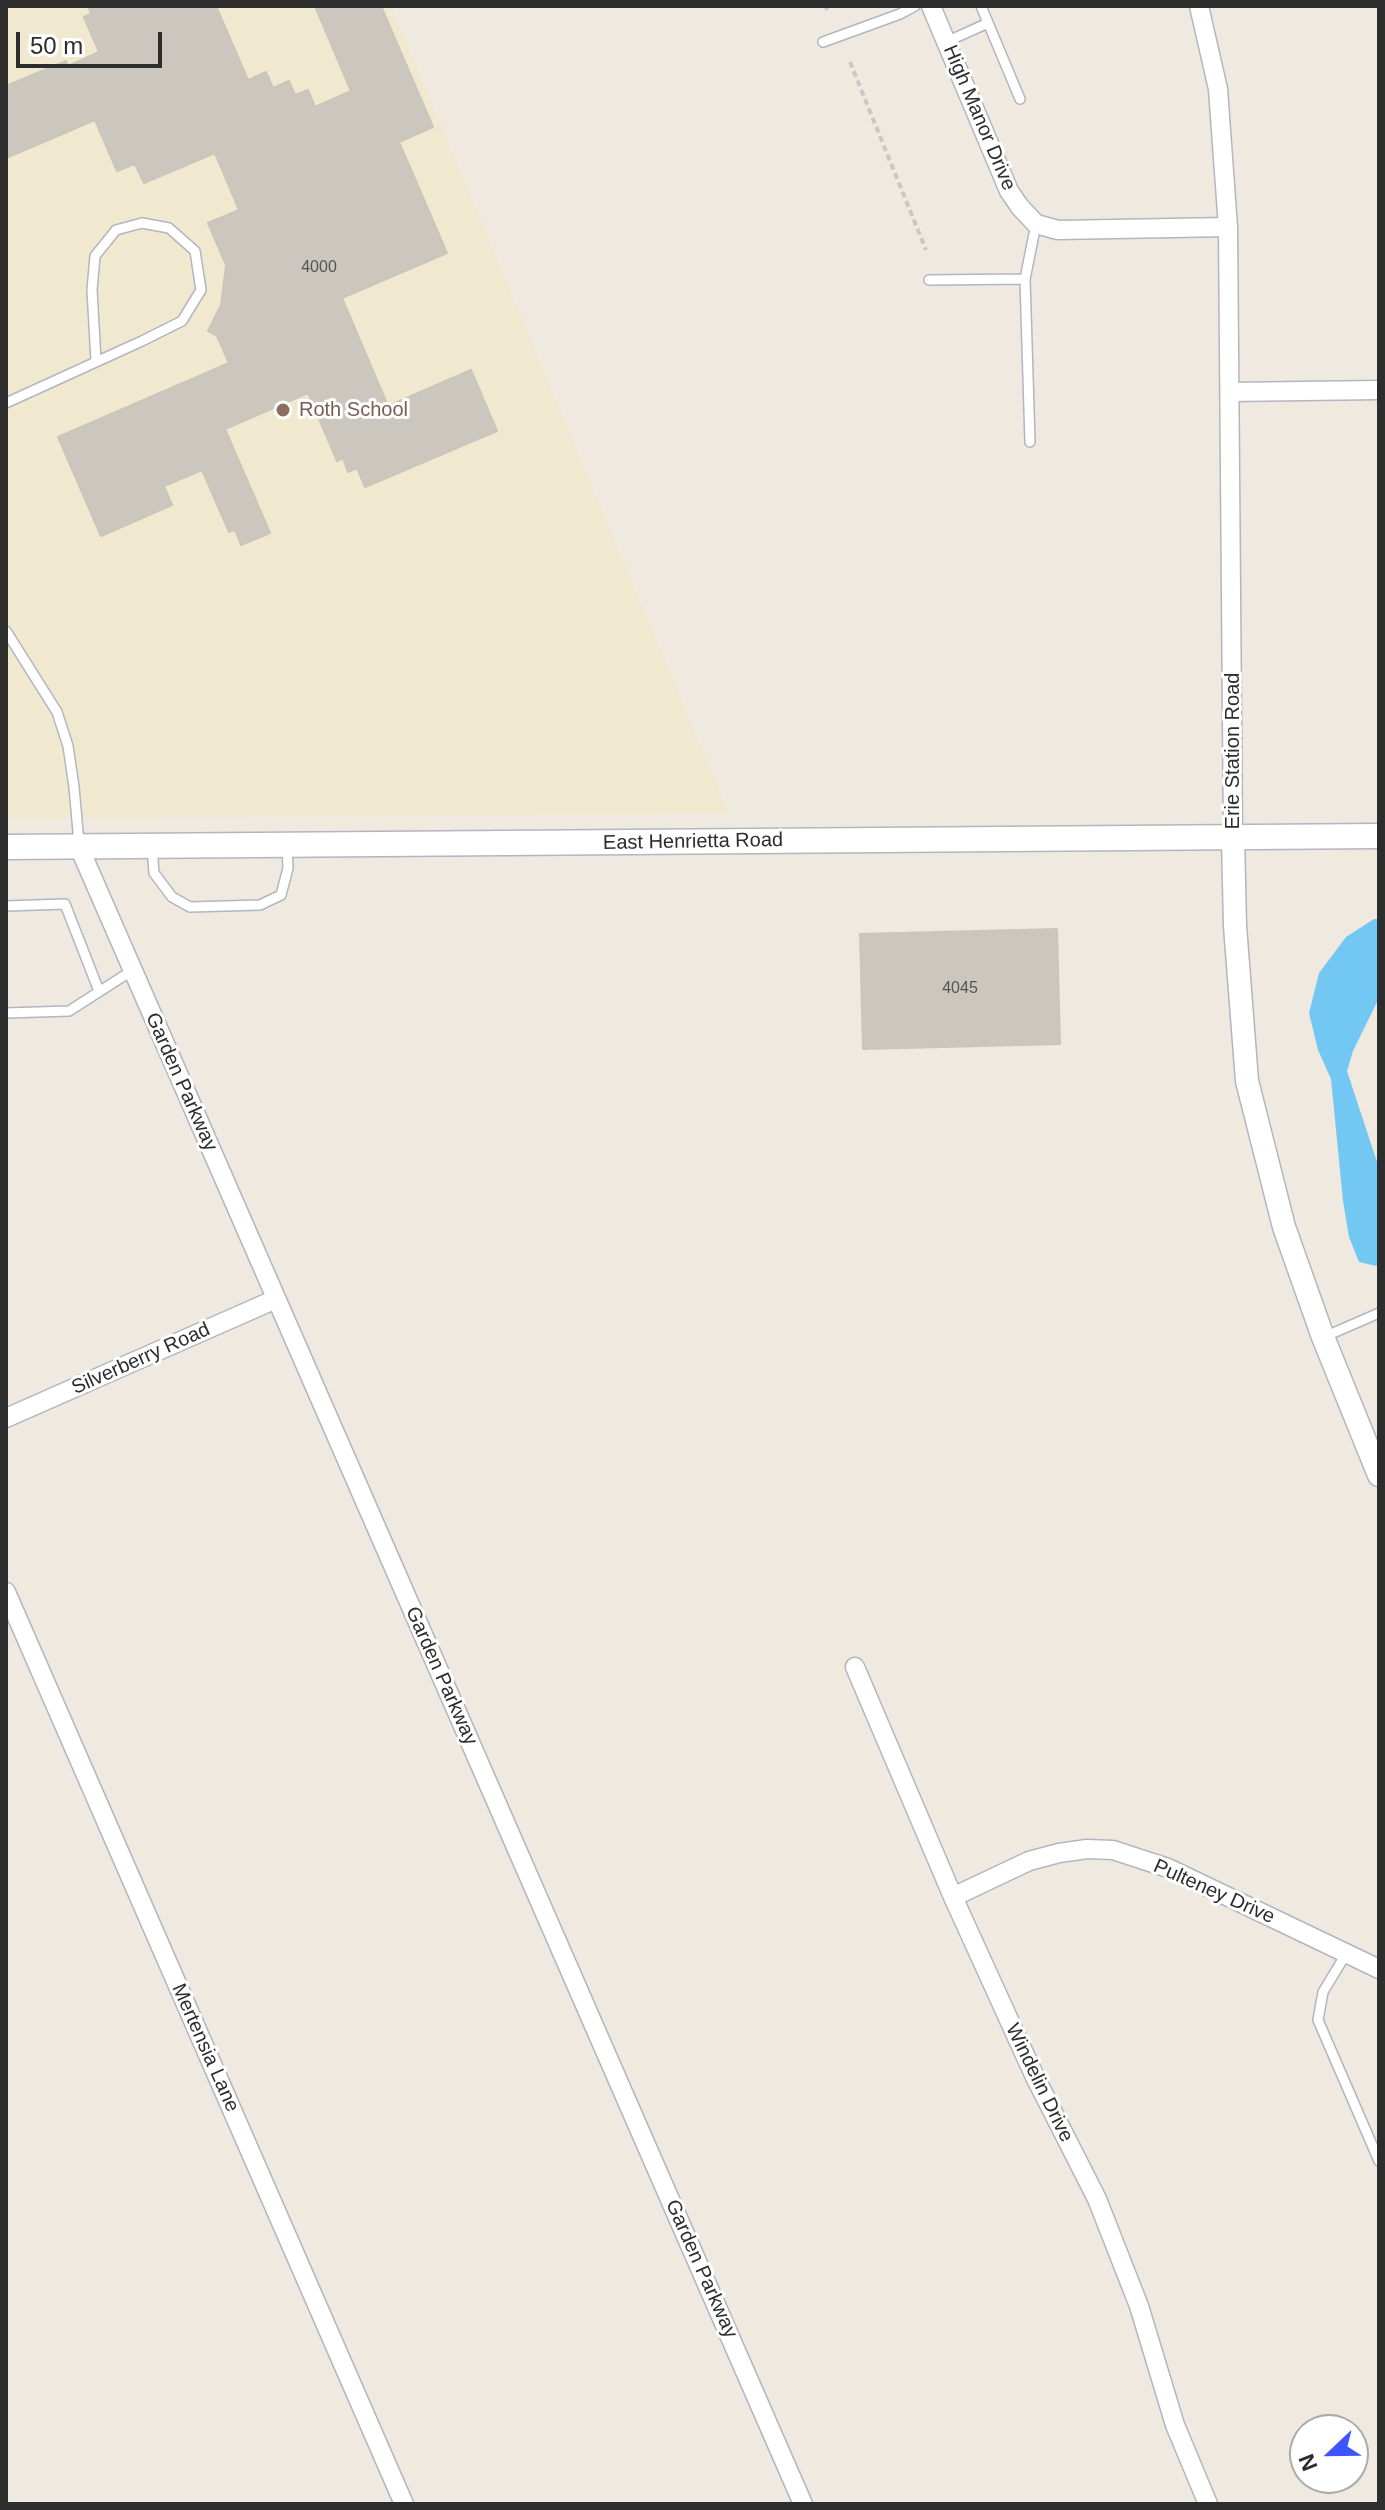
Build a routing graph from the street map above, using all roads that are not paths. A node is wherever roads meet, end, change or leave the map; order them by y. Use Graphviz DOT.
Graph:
graph roads {
  1 [pos="915,6"];
  2 [pos="931,6"];
  3 [pos="981,6"];
  4 [pos="1199,6"];
  5 [pos="988,23"];
  6 [pos="823,42"];
  7 [pos="946,42"];
  8 [pos="1020,99"];
  9 [pos="1036,224"];
  10 [pos="1228,227"];
  11 [pos="1025,279"];
  12 [pos="929,280"];
  13 [pos="96,361"];
  14 [pos="1379,390"];
  15 [pos="1230,392"];
  16 [pos="6,403"];
  17 [pos="1030,442"];
  18 [pos="6,631"];
  19 [pos="1379,836"];
  20 [pos="1233,838"];
  21 [pos="287,846"];
  22 [pos="6,847"];
  23 [pos="79,847"];
  24 [pos="152,847"];
  25 [pos="6,906"];
  26 [pos="133,970"];
  27 [pos="99,991"];
  28 [pos="6,1013"];
  29 [pos="276,1299"];
  30 [pos="1379,1313"];
  31 [pos="1323,1337"];
  32 [pos="6,1418"];
  33 [pos="1379,1475"];
  34 [pos="6,1592"];
  35 [pos="855,1667"];
  36 [pos="953,1897"];
  37 [pos="1346,1954"];
  38 [pos="1379,1969"];
  39 [pos="1379,2161"];
  40 [pos="404,2504"];
  41 [pos="803,2504"];
  42 [pos="1208,2504"];
  1 -- 6 [label="lane"];
  2 -- 7 [label="street, High Manor Drive"];
  3 -- 5 [label="lane"];
  4 -- 10 [label="street, Erie Station Road"];
  5 -- 7 [label="lane"];
  5 -- 8 [label="lane"];
  7 -- 9 [label="street, High Manor Drive"];
  9 -- 10 [label="street"];
  9 -- 11 [label="lane"];
  10 -- 15 [label="street, Erie Station Road"];
  11 -- 12 [label="lane"];
  11 -- 17 [label="lane"];
  13 -- 13 [label="lane"];
  13 -- 16 [label="lane"];
  14 -- 15 [label="street"];
  15 -- 20 [label="street, Erie Station Road"];
  18 -- 23 [label="lane"];
  19 -- 20 [label="main road, East Henrietta Road"];
  20 -- 21 [label="main road, East Henrietta Road"];
  20 -- 31 [label="street, Erie Station Road"];
  21 -- 24 [label="main road, East Henrietta Road"];
  21 -- 24 [label="lane"];
  22 -- 23 [label="main road, East Henrietta Road"];
  23 -- 24 [label="main road, East Henrietta Road"];
  23 -- 26 [label="street, Garden Parkway"];
  25 -- 27 [label="lane"];
  26 -- 27 [label="lane"];
  26 -- 29 [label="street, Garden Parkway"];
  27 -- 28 [label="lane"];
  29 -- 32 [label="street, Silverberry Road"];
  29 -- 41 [label="street, Garden Parkway"];
  30 -- 31 [label="lane"];
  31 -- 33 [label="street, Erie Station Road"];
  34 -- 40 [label="street, Mertensia Lane"];
  35 -- 36 [label="street, Windelin Drive"];
  36 -- 37 [label="street, Pulteney Drive"];
  36 -- 42 [label="street, Windelin Drive"];
  37 -- 38 [label="street, Pulteney Drive"];
  37 -- 39 [label="lane"];
}
